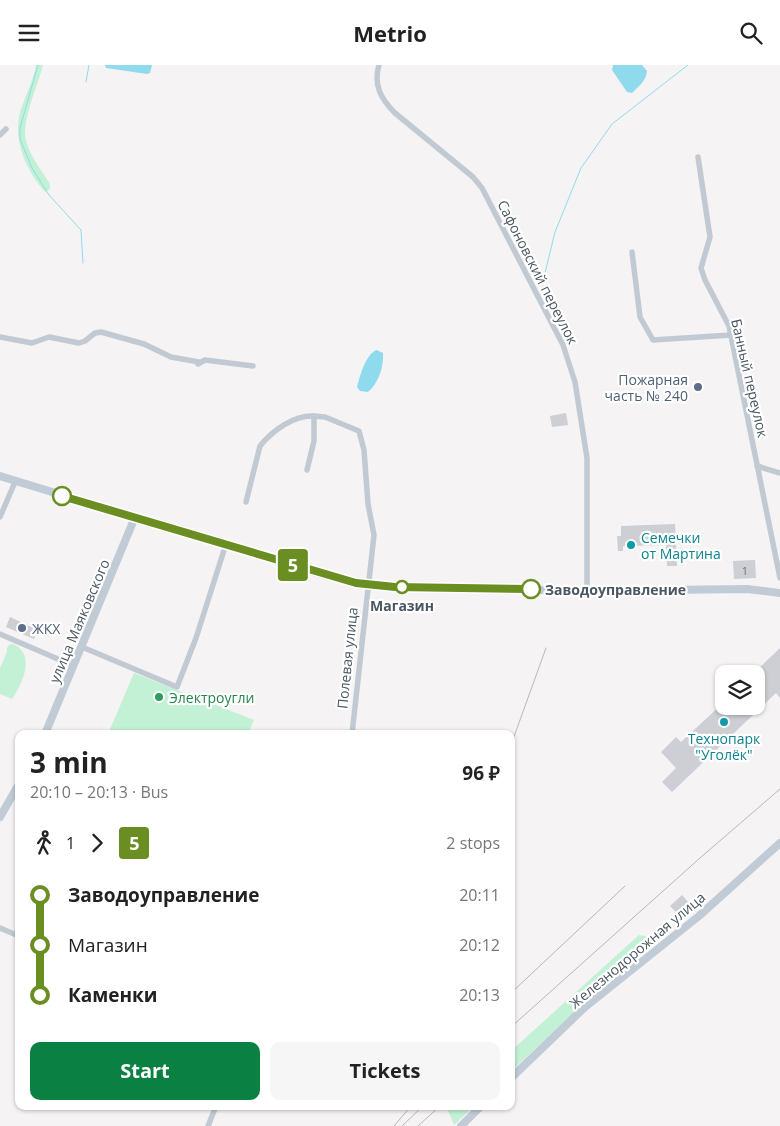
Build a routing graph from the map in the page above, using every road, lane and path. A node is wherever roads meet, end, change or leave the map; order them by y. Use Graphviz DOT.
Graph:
graph roads {
  1 [pos="379,65"];
  2 [pos="6,129"];
  3 [pos="0,135"];
  4 [pos="698,157"];
  5 [pos="632,251"];
  6 [pos="730,335"];
  7 [pos="0,337"];
  8 [pos="253,366"];
  9 [pos="314,416"];
  10 [pos="758,466"];
  11 [pos="307,470"];
  12 [pos="780,473"];
  13 [pos="0,476"];
  14 [pos="15,482"];
  15 [pos="246,501"];
  16 [pos="0,517"];
  17 [pos="135,517"];
  18 [pos="226,544"];
  19 [pos="780,578"];
  20 [pos="367,585"];
  21 [pos="587,591"];
  22 [pos="780,593"];
  23 [pos="0,634"];
  24 [pos="82,647"];
  25 [pos="74,665"];
  26 [pos="47,730"];
  27 [pos="352,730"];
  28 [pos="15,791"];
  29 [pos="0,817"];
  30 [pos="780,843"];
  31 [pos="0,929"];
  32 [pos="15,935"];
  33 [pos="515,1074"];
  34 [pos="214,1110"];
  35 [pos="477,1110"];
  36 [pos="208,1126"];
  37 [pos="461,1126"];
  1 -- 21 [label="street, Сафоновский переулок"];
  2 -- 3 [label="street"];
  4 -- 6 [label="street, Банный переулок"];
  5 -- 6 [label="street"];
  6 -- 10 [label="street, Банный переулок"];
  7 -- 8 [label="street"];
  9 -- 11 [label="street"];
  9 -- 15 [label="street"];
  9 -- 20 [label="street, Полевая улица"];
  10 -- 12 [label="street"];
  10 -- 19 [label="street, Банный переулок"];
  13 -- 14 [label="main road"];
  14 -- 16 [label="street"];
  14 -- 17 [label="main road"];
  17 -- 18 [label="main road"];
  17 -- 24 [label="main road, улица Маяковского"];
  18 -- 20 [label="main road"];
  18 -- 24 [label="street"];
  20 -- 21 [label="main road"];
  20 -- 27 [label="street, Полевая улица"];
  21 -- 22 [label="main road"];
  23 -- 25 [label="street"];
  24 -- 25 [label="main road, улица Маяковского"];
  25 -- 26 [label="main road, улица Маяковского"];
  28 -- 29 [label="main road"];
  30 -- 33 [label="main road, Железнодорожная улица"];
  31 -- 32 [label="street"];
  34 -- 36 [label="street"];
  35 -- 37 [label="main road"];
}
